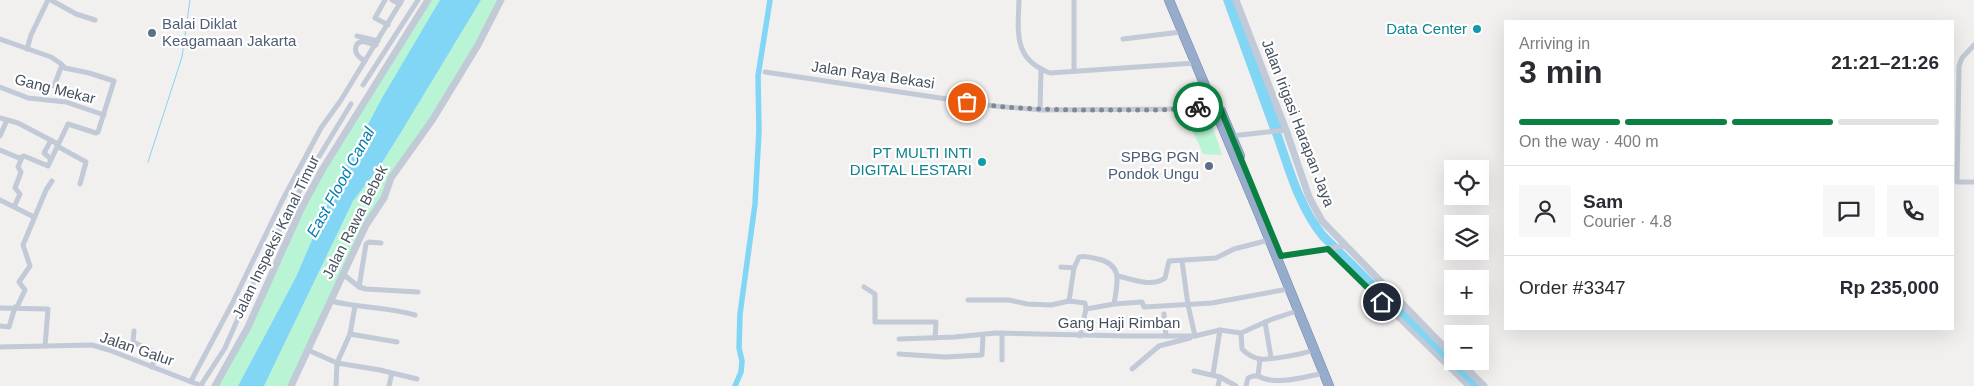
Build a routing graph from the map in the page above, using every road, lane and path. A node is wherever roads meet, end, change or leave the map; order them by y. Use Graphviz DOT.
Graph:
graph roads {
  1 [pos="48,0"];
  2 [pos="52,0"];
  3 [pos="385,0"];
  4 [pos="392,0"];
  5 [pos="418,0"];
  6 [pos="428,0"];
  7 [pos="501,0"];
  8 [pos="1018,0"];
  9 [pos="1074,0"];
  10 [pos="1168,0"];
  11 [pos="1174,0"];
  12 [pos="1236,0"];
  13 [pos="401,2"];
  14 [pos="95,20"];
  15 [pos="388,25"];
  16 [pos="1181,32"];
  17 [pos="357,36"];
  18 [pos="0,39"];
  19 [pos="1123,39"];
  20 [pos="377,43"];
  21 [pos="1974,45"];
  22 [pos="27,49"];
  23 [pos="365,61"];
  24 [pos="1195,63"];
  25 [pos="62,65"];
  26 [pos="1042,70"];
  27 [pos="1074,71"];
  28 [pos="765,72"];
  29 [pos="362,85"];
  30 [pos="54,86"];
  31 [pos="0,88"];
  32 [pos="351,104"];
  33 [pos="1215,104"];
  34 [pos="1040,110"];
  35 [pos="104,115"];
  36 [pos="0,118"];
  37 [pos="7,120"];
  38 [pos="1286,130"];
  39 [pos="317,134"];
  40 [pos="0,136"];
  41 [pos="1229,137"];
  42 [pos="51,140"];
  43 [pos="328,140"];
  44 [pos="58,145"];
  45 [pos="0,150"];
  46 [pos="22,157"];
  47 [pos="51,159"];
  48 [pos="1954,168"];
  49 [pos="52,181"];
  50 [pos="1974,182"];
  51 [pos="80,184"];
  52 [pos="0,200"];
  53 [pos="14,207"];
  54 [pos="34,217"];
  55 [pos="1271,240"];
  56 [pos="381,243"];
  57 [pos="1342,247"];
  58 [pos="1330,248"];
  59 [pos="1281,256"];
  60 [pos="351,258"];
  61 [pos="1182,261"];
  62 [pos="362,262"];
  63 [pos="1060,267"];
  64 [pos="1074,268"];
  65 [pos="344,274"];
  66 [pos="1118,276"];
  67 [pos="359,287"];
  68 [pos="864,287"];
  69 [pos="1288,289"];
  70 [pos="418,292"];
  71 [pos="968,300"];
  72 [pos="331,301"];
  73 [pos="1069,301"];
  74 [pos="1114,304"];
  75 [pos="1188,305"];
  76 [pos="355,306"];
  77 [pos="16,307"];
  78 [pos="0,308"];
  79 [pos="1086,309"];
  80 [pos="1397,310"];
  81 [pos="1164,314"];
  82 [pos="415,315"];
  83 [pos="1301,315"];
  84 [pos="223,322"];
  85 [pos="1265,322"];
  86 [pos="0,326"];
  87 [pos="234,329"];
  88 [pos="1220,330"];
  89 [pos="134,331"];
  90 [pos="1002,333"];
  91 [pos="1241,333"];
  92 [pos="350,334"];
  93 [pos="982,335"];
  94 [pos="1080,336"];
  95 [pos="1166,336"];
  96 [pos="1195,336"];
  97 [pos="935,338"];
  98 [pos="899,339"];
  99 [pos="397,342"];
  100 [pos="45,346"];
  101 [pos="0,348"];
  102 [pos="1444,348"];
  103 [pos="308,350"];
  104 [pos="1313,350"];
  105 [pos="899,354"];
  106 [pos="1271,357"];
  107 [pos="1260,359"];
  108 [pos="1002,360"];
  109 [pos="338,363"];
  110 [pos="152,367"];
  111 [pos="1132,369"];
  112 [pos="1467,370"];
  113 [pos="1194,371"];
  114 [pos="392,373"];
  115 [pos="1324,373"];
  116 [pos="1213,374"];
  117 [pos="1258,376"];
  118 [pos="1220,377"];
  119 [pos="417,379"];
  120 [pos="191,381"];
  121 [pos="1280,384"];
  122 [pos="1481,385"];
  123 [pos="202,386"];
  124 [pos="215,386"];
  125 [pos="291,386"];
  126 [pos="336,386"];
  127 [pos="389,386"];
  128 [pos="1218,386"];
  129 [pos="1236,386"];
  130 [pos="1246,386"];
  131 [pos="1328,386"];
  132 [pos="1334,386"];
  133 [pos="1468,386"];
  1 -- 22 [label="street"];
  2 -- 14 [label="street"];
  3 -- 15 [label="street"];
  4 -- 13 [label="street"];
  5 -- 29 [label="street"];
  6 -- 124 [label="street, Jalan Inspeksi Kanal Timur"];
  7 -- 60 [label="street, Jalan Rawa Bebek"];
  8 -- 26 [label="street"];
  9 -- 27 [label="street"];
  10 -- 16 [label="highway"];
  11 -- 33 [label="highway"];
  12 -- 38 [label="street, Jalan Irigasi Harapan Jaya"];
  13 -- 15 [label="street"];
  15 -- 20 [label="street"];
  16 -- 19 [label="street"];
  16 -- 24 [label="highway"];
  17 -- 20 [label="street"];
  18 -- 22 [label="street"];
  20 -- 23 [label="street"];
  20 -- 23 [label="street"];
  21 -- 48 [label="street"];
  22 -- 25 [label="street"];
  23 -- 39 [label="street"];
  24 -- 27 [label="street"];
  24 -- 33 [label="highway"];
  25 -- 30 [label="street"];
  25 -- 35 [label="street"];
  26 -- 27 [label="street"];
  26 -- 34 [label="street"];
  28 -- 34 [label="street, Jalan Raya Bekasi"];
  31 -- 35 [label="street, Gang Mekar"];
  32 -- 43 [label="street"];
  33 -- 34 [label="street, Jalan Raya Bekasi"];
  33 -- 41 [label="highway"];
  35 -- 44 [label="street"];
  36 -- 37 [label="street"];
  37 -- 40 [label="street"];
  37 -- 42 [label="street"];
  38 -- 41 [label="street"];
  38 -- 57 [label="street, Jalan Irigasi Harapan Jaya"];
  39 -- 43 [label="street"];
  39 -- 84 [label="street"];
  41 -- 55 [label="highway"];
  42 -- 44 [label="street"];
  42 -- 47 [label="street"];
  43 -- 87 [label="street"];
  44 -- 47 [label="street"];
  44 -- 51 [label="street"];
  45 -- 46 [label="street"];
  46 -- 47 [label="street"];
  46 -- 53 [label="street"];
  48 -- 50 [label="street"];
  49 -- 54 [label="street"];
  52 -- 53 [label="street"];
  53 -- 54 [label="street"];
  54 -- 77 [label="street"];
  55 -- 59 [label="highway"];
  55 -- 61 [label="street"];
  55 -- 69 [label="highway"];
  56 -- 62 [label="street"];
  57 -- 58 [label="street"];
  57 -- 80 [label="street, Jalan Irigasi Harapan Jaya"];
  58 -- 59 [label="street"];
  58 -- 80 [label="street"];
  59 -- 83 [label="highway"];
  60 -- 62 [label="street"];
  60 -- 65 [label="street, Jalan Rawa Bebek"];
  61 -- 66 [label="street"];
  61 -- 75 [label="street"];
  62 -- 67 [label="street"];
  63 -- 64 [label="street"];
  64 -- 66 [label="street"];
  64 -- 73 [label="street"];
  65 -- 67 [label="street"];
  65 -- 72 [label="street, Jalan Rawa Bebek"];
  66 -- 74 [label="street"];
  67 -- 70 [label="street"];
  68 -- 97 [label="street"];
  69 -- 75 [label="street"];
  69 -- 83 [label="highway"];
  71 -- 73 [label="street"];
  72 -- 76 [label="street"];
  72 -- 103 [label="street, Jalan Rawa Bebek"];
  73 -- 79 [label="street"];
  74 -- 75 [label="street"];
  74 -- 79 [label="street"];
  75 -- 96 [label="street"];
  76 -- 82 [label="street"];
  76 -- 92 [label="street"];
  77 -- 78 [label="street"];
  77 -- 86 [label="street"];
  77 -- 100 [label="street"];
  79 -- 94 [label="street"];
  80 -- 102 [label="street, Jalan Irigasi Harapan Jaya"];
  80 -- 133 [label="street"];
  81 -- 95 [label="street"];
  83 -- 85 [label="street"];
  83 -- 104 [label="highway"];
  83 -- 132 [label="highway"];
  84 -- 87 [label="street"];
  84 -- 120 [label="street"];
  85 -- 91 [label="street"];
  85 -- 106 [label="street"];
  87 -- 123 [label="street"];
  88 -- 91 [label="street, Gang Haji Rimban"];
  88 -- 96 [label="street, Gang Haji Rimban"];
  88 -- 116 [label="street"];
  89 -- 110 [label="street"];
  90 -- 93 [label="street, Gang Haji Rimban"];
  90 -- 94 [label="street, Gang Haji Rimban"];
  90 -- 108 [label="street"];
  91 -- 107 [label="street"];
  92 -- 99 [label="street"];
  92 -- 109 [label="street"];
  93 -- 97 [label="street, Gang Haji Rimban"];
  93 -- 105 [label="street"];
  94 -- 95 [label="street, Gang Haji Rimban"];
  95 -- 96 [label="street, Gang Haji Rimban"];
  96 -- 111 [label="street"];
  97 -- 98 [label="street, Gang Haji Rimban"];
  100 -- 101 [label="street, Jalan Galur"];
  100 -- 110 [label="street, Jalan Galur"];
  103 -- 109 [label="street"];
  103 -- 125 [label="street, Jalan Rawa Bebek"];
  104 -- 106 [label="street"];
  104 -- 115 [label="highway"];
  106 -- 107 [label="street"];
  107 -- 117 [label="street"];
  109 -- 114 [label="street"];
  109 -- 126 [label="street"];
  110 -- 120 [label="street, Jalan Galur"];
  112 -- 122 [label="street"];
  113 -- 116 [label="street"];
  114 -- 119 [label="street"];
  114 -- 127 [label="street"];
  115 -- 121 [label="street"];
  115 -- 131 [label="highway"];
  116 -- 118 [label="street"];
  117 -- 121 [label="street"];
  117 -- 130 [label="street"];
  118 -- 128 [label="street"];
  118 -- 129 [label="street"];
  120 -- 123 [label="street, Jalan Galur"];
}
